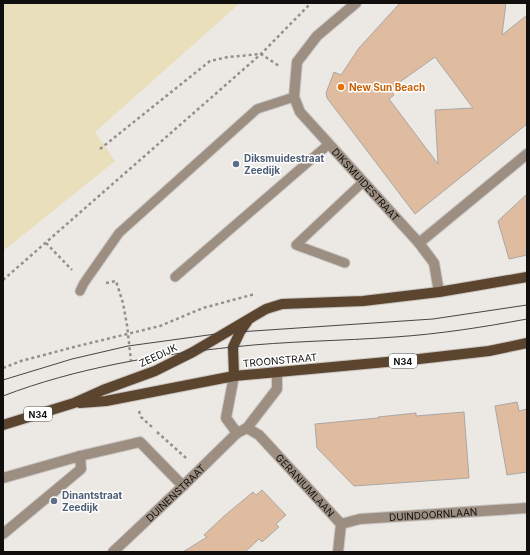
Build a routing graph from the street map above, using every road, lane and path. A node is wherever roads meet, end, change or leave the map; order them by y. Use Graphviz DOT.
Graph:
graph roads {
  1 [pos="311,3"];
  2 [pos="356,3"];
  3 [pos="261,54"];
  4 [pos="294,97"];
  5 [pos="329,144"];
  6 [pos="100,149"];
  7 [pos="527,154"];
  8 [pos="364,182"];
  9 [pos="46,243"];
  10 [pos="419,243"];
  11 [pos="345,262"];
  12 [pos="175,277"];
  13 [pos="527,277"];
  14 [pos="3,280"];
  15 [pos="82,287"];
  16 [pos="440,292"];
  17 [pos="256,294"];
  18 [pos="248,320"];
  19 [pos="128,333"];
  20 [pos="527,343"];
  21 [pos="3,368"];
  22 [pos="277,372"];
  23 [pos="234,376"];
  24 [pos="132,380"];
  25 [pos="135,395"];
  26 [pos="74,403"];
  27 [pos="3,425"];
  28 [pos="247,428"];
  29 [pos="237,433"];
  30 [pos="80,456"];
  31 [pos="199,471"];
  32 [pos="3,478"];
  33 [pos="184,486"];
  34 [pos="527,508"];
  35 [pos="341,524"];
  36 [pos="3,534"];
  37 [pos="113,552"];
  38 [pos="338,552"];
  1 -- 3 [label="path"];
  2 -- 4 [label="street"];
  3 -- 6 [label="path"];
  3 -- 9 [label="path"];
  4 -- 5 [label="street, DIKSMUIDESTRAAT"];
  4 -- 15 [label="lane"];
  5 -- 8 [label="street, DIKSMUIDESTRAAT"];
  5 -- 12 [label="lane"];
  7 -- 10 [label="street"];
  8 -- 10 [label="street, DIKSMUIDESTRAAT"];
  8 -- 11 [label="lane"];
  9 -- 14 [label="path"];
  9 -- 15 [label="path"];
  10 -- 16 [label="street, DIKSMUIDESTRAAT"];
  13 -- 16 [label="main road, TROONSTRAAT / N34"];
  15 -- 19 [label="path"];
  16 -- 18 [label="main road, TROONSTRAAT / N34"];
  17 -- 19 [label="path"];
  18 -- 23 [label="main road, TROONSTRAAT / N34"];
  18 -- 24 [label="main road, ZEEDIJK / N34"];
  19 -- 21 [label="path"];
  19 -- 24 [label="path"];
  20 -- 22 [label="main road, TROONSTRAAT / N34"];
  22 -- 23 [label="main road, TROONSTRAAT / N34"];
  22 -- 28 [label="street, DUINENSTRAAT"];
  23 -- 25 [label="main road, ZEEDIJK / N34"];
  23 -- 29 [label="street"];
  24 -- 26 [label="main road, ZEEDIJK / N34"];
  25 -- 26 [label="main road, ZEEDIJK / N34"];
  25 -- 31 [label="path"];
  26 -- 27 [label="main road, ZEEDIJK / N34"];
  28 -- 29 [label="street, DUINENSTRAAT"];
  28 -- 35 [label="street, GERANIUMLAAN"];
  29 -- 31 [label="street, DUINENSTRAAT"];
  30 -- 32 [label="street"];
  30 -- 33 [label="street"];
  30 -- 36 [label="street"];
  31 -- 33 [label="street, DUINENSTRAAT"];
  33 -- 37 [label="street, DUINENSTRAAT"];
  34 -- 35 [label="street, DUINDOORNLAAN"];
  35 -- 38 [label="street, GERANIUMLAAN"];
}
